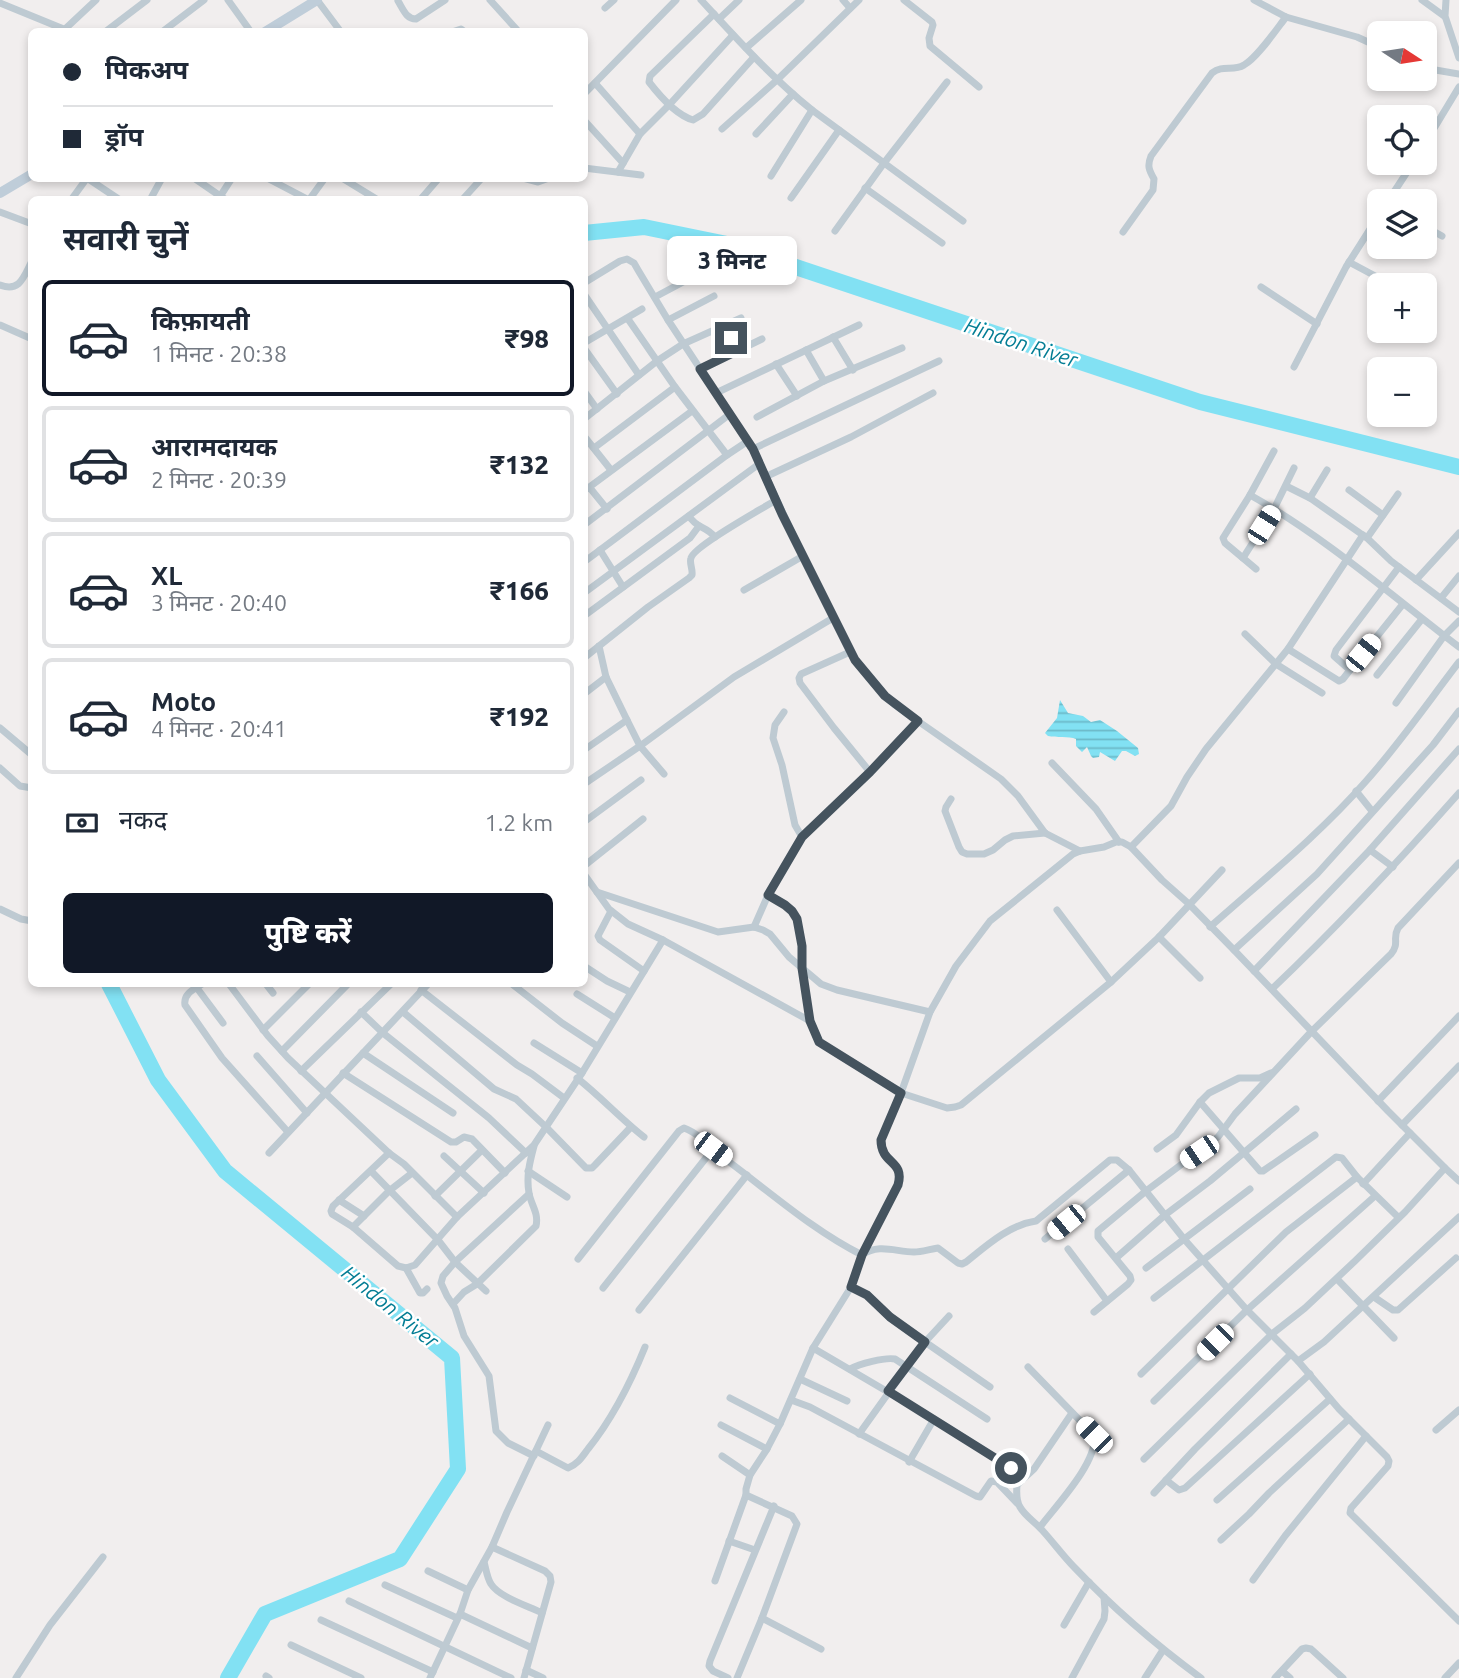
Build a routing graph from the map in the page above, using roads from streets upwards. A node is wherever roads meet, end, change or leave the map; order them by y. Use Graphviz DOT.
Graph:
graph roads {
  1 [pos="96,0"];
  2 [pos="147,0"];
  3 [pos="204,0"];
  4 [pos="228,0"];
  5 [pos="317,0"];
  6 [pos="445,0"];
  7 [pos="490,0"];
  8 [pos="614,0"];
  9 [pos="676,0"];
  10 [pos="701,0"];
  11 [pos="739,0"];
  12 [pos="801,0"];
  13 [pos="843,0"];
  14 [pos="859,0"];
  15 [pos="904,0"];
  16 [pos="1254,0"];
  17 [pos="1422,0"];
  18 [pos="1446,0"];
  19 [pos="398,1"];
  20 [pos="0,4"];
  21 [pos="605,8"];
  22 [pos="850,8"];
  23 [pos="1444,16"];
  24 [pos="716,17"];
  25 [pos="1286,17"];
  26 [pos="60,28"];
  27 [pos="70,28"];
  28 [pos="109,28"];
  29 [pos="167,28"];
  30 [pos="248,28"];
  31 [pos="272,28"];
  32 [pos="338,28"];
  33 [pos="515,28"];
  34 [pos="733,34"];
  35 [pos="1367,42"];
  36 [pos="747,48"];
  37 [pos="754,57"];
  38 [pos="1459,58"];
  39 [pos="1437,70"];
  40 [pos="1459,74"];
  41 [pos="777,80"];
  42 [pos="947,82"];
  43 [pos="595,83"];
  44 [pos="979,87"];
  45 [pos="1459,87"];
  46 [pos="588,90"];
  47 [pos="793,94"];
  48 [pos="670,104"];
  49 [pos="812,110"];
  50 [pos="1437,123"];
  51 [pos="588,124"];
  52 [pos="722,129"];
  53 [pos="839,130"];
  54 [pos="640,134"];
  55 [pos="756,134"];
  56 [pos="623,163"];
  57 [pos="884,163"];
  58 [pos="588,168"];
  59 [pos="618,172"];
  60 [pos="642,175"];
  61 [pos="28,176"];
  62 [pos="771,176"];
  63 [pos="93,182"];
  64 [pos="200,182"];
  65 [pos="275,182"];
  66 [pos="349,182"];
  67 [pos="436,182"];
  68 [pos="478,182"];
  69 [pos="865,188"];
  70 [pos="0,193"];
  71 [pos="114,196"];
  72 [pos="219,196"];
  73 [pos="301,196"];
  74 [pos="371,196"];
  75 [pos="423,196"];
  76 [pos="466,196"];
  77 [pos="791,198"];
  78 [pos="0,212"];
  79 [pos="963,221"];
  80 [pos="28,222"];
  81 [pos="835,231"];
  82 [pos="1123,232"];
  83 [pos="1437,233"];
  84 [pos="1367,234"];
  85 [pos="1443,236"];
  86 [pos="942,243"];
  87 [pos="1349,262"];
  88 [pos="28,268"];
  89 [pos="1370,273"];
  90 [pos="588,281"];
  91 [pos="685,281"];
  92 [pos="0,285"];
  93 [pos="1261,287"];
  94 [pos="714,296"];
  95 [pos="655,297"];
  96 [pos="588,301"];
  97 [pos="642,309"];
  98 [pos="741,318"];
  99 [pos="628,319"];
  100 [pos="668,320"];
  101 [pos="1317,324"];
  102 [pos="0,325"];
  103 [pos="859,325"];
  104 [pos="724,326"];
  105 [pos="608,329"];
  106 [pos="28,337"];
  107 [pos="833,337"];
  108 [pos="762,339"];
  109 [pos="588,343"];
  110 [pos="683,344"];
  111 [pos="902,348"];
  112 [pos="806,350"];
  113 [pos="737,351"];
  114 [pos="588,352"];
  115 [pos="657,361"];
  116 [pos="939,361"];
  117 [pos="776,364"];
  118 [pos="1294,367"];
  119 [pos="700,369"];
  120 [pos="853,370"];
  121 [pos="639,375"];
  122 [pos="824,381"];
  123 [pos="675,387"];
  124 [pos="716,393"];
  125 [pos="933,393"];
  126 [pos="617,394"];
  127 [pos="797,396"];
  128 [pos="588,397"];
  129 [pos="597,409"];
  130 [pos="692,411"];
  131 [pos="730,414"];
  132 [pos="588,416"];
  133 [pos="757,417"];
  134 [pos="709,430"];
  135 [pos="588,441"];
  136 [pos="748,442"];
  137 [pos="594,448"];
  138 [pos="753,449"];
  139 [pos="1274,451"];
  140 [pos="727,455"];
  141 [pos="759,464"];
  142 [pos="1294,468"];
  143 [pos="611,470"];
  144 [pos="1326,470"];
  145 [pos="765,477"];
  146 [pos="1286,486"];
  147 [pos="588,489"];
  148 [pos="1349,490"];
  149 [pos="588,491"];
  150 [pos="1398,494"];
  151 [pos="1250,495"];
  152 [pos="1310,498"];
  153 [pos="776,500"];
  154 [pos="607,509"];
  155 [pos="1274,509"];
  156 [pos="1383,515"];
  157 [pos="689,516"];
  158 [pos="588,522"];
  159 [pos="699,526"];
  160 [pos="1459,533"];
  161 [pos="715,537"];
  162 [pos="1365,537"];
  163 [pos="600,550"];
  164 [pos="803,556"];
  165 [pos="1243,558"];
  166 [pos="588,559"];
  167 [pos="1347,560"];
  168 [pos="1399,567"];
  169 [pos="1256,569"];
  170 [pos="614,572"];
  171 [pos="1459,576"];
  172 [pos="1416,580"];
  173 [pos="623,587"];
  174 [pos="1383,589"];
  175 [pos="588,590"];
  176 [pos="744,590"];
  177 [pos="1441,598"];
  178 [pos="1403,604"];
  179 [pos="1459,612"];
  180 [pos="588,613"];
  181 [pos="833,618"];
  182 [pos="1422,619"];
  183 [pos="1459,621"];
  184 [pos="1245,634"];
  185 [pos="1444,636"];
  186 [pos="599,646"];
  187 [pos="1459,647"];
  188 [pos="1289,649"];
  189 [pos="850,652"];
  190 [pos="588,655"];
  191 [pos="1459,662"];
  192 [pos="1276,664"];
  193 [pos="1350,670"];
  194 [pos="1377,675"];
  195 [pos="606,677"];
  196 [pos="588,691"];
  197 [pos="1322,693"];
  198 [pos="1396,703"];
  199 [pos="1459,711"];
  200 [pos="784,712"];
  201 [pos="627,720"];
  202 [pos="918,721"];
  203 [pos="0,728"];
  204 [pos="640,746"];
  205 [pos="588,747"];
  206 [pos="1459,749"];
  207 [pos="28,752"];
  208 [pos="1052,763"];
  209 [pos="0,768"];
  210 [pos="870,772"];
  211 [pos="664,774"];
  212 [pos="640,780"];
  213 [pos="588,781"];
  214 [pos="28,787"];
  215 [pos="1356,791"];
  216 [pos="1459,793"];
  217 [pos="951,800"];
  218 [pos="1372,811"];
  219 [pos="588,818"];
  220 [pos="643,819"];
  221 [pos="1045,832"];
  222 [pos="802,837"];
  223 [pos="1119,842"];
  224 [pos="1131,847"];
  225 [pos="1080,850"];
  226 [pos="1370,850"];
  227 [pos="588,863"];
  228 [pos="1459,863"];
  229 [pos="1393,867"];
  230 [pos="1222,870"];
  231 [pos="588,880"];
  232 [pos="597,892"];
  233 [pos="768,895"];
  234 [pos="1189,904"];
  235 [pos="0,909"];
  236 [pos="611,911"];
  237 [pos="1057,911"];
  238 [pos="28,920"];
  239 [pos="754,927"];
  240 [pos="1210,927"];
  241 [pos="1159,937"];
  242 [pos="663,940"];
  243 [pos="1234,950"];
  244 [pos="802,968"];
  245 [pos="588,969"];
  246 [pos="644,971"];
  247 [pos="1254,971"];
  248 [pos="1200,978"];
  249 [pos="1111,982"];
  250 [pos="195,987"];
  251 [pos="198,987"];
  252 [pos="231,987"];
  253 [pos="268,987"];
  254 [pos="306,987"];
  255 [pos="345,987"];
  256 [pos="388,987"];
  257 [pos="424,987"];
  258 [pos="516,987"];
  259 [pos="1272,989"];
  260 [pos="421,990"];
  261 [pos="630,992"];
  262 [pos="273,993"];
  263 [pos="578,994"];
  264 [pos="361,1012"];
  265 [pos="403,1012"];
  266 [pos="930,1012"];
  267 [pos="1459,1016"];
  268 [pos="615,1018"];
  269 [pos="810,1021"];
  270 [pos="223,1023"];
  271 [pos="263,1030"];
  272 [pos="1311,1032"];
  273 [pos="383,1033"];
  274 [pos="534,1043"];
  275 [pos="597,1046"];
  276 [pos="282,1051"];
  277 [pos="363,1053"];
  278 [pos="257,1056"];
  279 [pos="1459,1066"];
  280 [pos="301,1071"];
  281 [pos="1275,1072"];
  282 [pos="343,1073"];
  283 [pos="579,1076"];
  284 [pos="901,1093"];
  285 [pos="326,1094"];
  286 [pos="564,1098"];
  287 [pos="1378,1101"];
  288 [pos="1200,1102"];
  289 [pos="1296,1110"];
  290 [pos="307,1113"];
  291 [pos="453,1113"];
  292 [pos="1402,1125"];
  293 [pos="546,1127"];
  294 [pos="631,1127"];
  295 [pos="1224,1130"];
  296 [pos="288,1132"];
  297 [pos="1409,1133"];
  298 [pos="1315,1135"];
  299 [pos="644,1137"];
  300 [pos="534,1145"];
  301 [pos="713,1149"];
  302 [pos="1157,1149"];
  303 [pos="482,1150"];
  304 [pos="269,1153"];
  305 [pos="389,1153"];
  306 [pos="526,1153"];
  307 [pos="1244,1153"];
  308 [pos="444,1156"];
  309 [pos="1445,1168"];
  310 [pos="1129,1170"];
  311 [pos="371,1171"];
  312 [pos="461,1171"];
  313 [pos="528,1171"];
  314 [pos="412,1173"];
  315 [pos="505,1173"];
  316 [pos="747,1175"];
  317 [pos="1357,1177"];
  318 [pos="1459,1181"];
  319 [pos="1363,1184"];
  320 [pos="1250,1189"];
  321 [pos="389,1191"];
  322 [pos="1146,1191"];
  323 [pos="484,1193"];
  324 [pos="529,1194"];
  325 [pos="435,1196"];
  326 [pos="1375,1196"];
  327 [pos="567,1197"];
  328 [pos="339,1200"];
  329 [pos="1165,1215"];
  330 [pos="364,1216"];
  331 [pos="457,1217"];
  332 [pos="1398,1217"];
  333 [pos="1459,1217"];
  334 [pos="353,1227"];
  335 [pos="1184,1238"];
  336 [pos="438,1240"];
  337 [pos="1045,1240"];
  338 [pos="1068,1249"];
  339 [pos="862,1255"];
  340 [pos="1116,1258"];
  341 [pos="1456,1258"];
  342 [pos="578,1259"];
  343 [pos="1202,1260"];
  344 [pos="455,1262"];
  345 [pos="406,1268"];
  346 [pos="1146,1268"];
  347 [pos="1337,1279"];
  348 [pos="477,1284"];
  349 [pos="851,1287"];
  350 [pos="603,1288"];
  351 [pos="1229,1288"];
  352 [pos="427,1289"];
  353 [pos="486,1292"];
  354 [pos="1374,1297"];
  355 [pos="1154,1298"];
  356 [pos="1107,1301"];
  357 [pos="453,1304"];
  358 [pos="1363,1307"];
  359 [pos="639,1310"];
  360 [pos="1247,1310"];
  361 [pos="1094,1312"];
  362 [pos="949,1316"];
  363 [pos="1272,1334"];
  364 [pos="1394,1338"];
  365 [pos="925,1342"];
  366 [pos="645,1347"];
  367 [pos="813,1348"];
  368 [pos="1291,1354"];
  369 [pos="1298,1361"];
  370 [pos="907,1366"];
  371 [pos="1028,1367"];
  372 [pos="849,1369"];
  373 [pos="1141,1374"];
  374 [pos="1310,1374"];
  375 [pos="800,1379"];
  376 [pos="990,1387"];
  377 [pos="888,1391"];
  378 [pos="730,1398"];
  379 [pos="1331,1399"];
  380 [pos="791,1400"];
  381 [pos="847,1401"];
  382 [pos="1154,1401"];
  383 [pos="1459,1410"];
  384 [pos="1072,1413"];
  385 [pos="934,1419"];
  386 [pos="987,1419"];
  387 [pos="1349,1419"];
  388 [pos="779,1424"];
  389 [pos="548,1425"];
  390 [pos="721,1425"];
  391 [pos="1436,1430"];
  392 [pos="859,1434"];
  393 [pos="1366,1436"];
  394 [pos="767,1449"];
  395 [pos="535,1453"];
  396 [pos="722,1456"];
  397 [pos="1144,1459"];
  398 [pos="909,1462"];
  399 [pos="750,1475"];
  400 [pos="1166,1480"];
  401 [pos="1018,1484"];
  402 [pos="1154,1493"];
  403 [pos="746,1494"];
  404 [pos="1217,1500"];
  405 [pos="1018,1504"];
  406 [pos="774,1506"];
  407 [pos="1040,1527"];
  408 [pos="1221,1540"];
  409 [pos="729,1541"];
  410 [pos="492,1547"];
  411 [pos="755,1550"];
  412 [pos="103,1556"];
  413 [pos="484,1562"];
  414 [pos="428,1571"];
  415 [pos="1253,1580"];
  416 [pos="715,1581"];
  417 [pos="1089,1582"];
  418 [pos="385,1585"];
  419 [pos="468,1590"];
  420 [pos="1104,1597"];
  421 [pos="349,1601"];
  422 [pos="542,1613"];
  423 [pos="458,1616"];
  424 [pos="762,1618"];
  425 [pos="321,1620"];
  426 [pos="1459,1621"];
  427 [pos="1064,1625"];
  428 [pos="291,1645"];
  429 [pos="446,1646"];
  430 [pos="532,1648"];
  431 [pos="821,1649"];
  432 [pos="1163,1650"];
  433 [pos="1459,1663"];
  434 [pos="1282,1671"];
  435 [pos="525,1674"];
  436 [pos="432,1675"];
  437 [pos="16,1678"];
  438 [pos="361,1678"];
  439 [pos="511,1678"];
  440 [pos="543,1678"];
  441 [pos="728,1678"];
  442 [pos="737,1678"];
  443 [pos="1072,1678"];
  444 [pos="1145,1678"];
  445 [pos="1200,1678"];
  446 [pos="1275,1678"];
  447 [pos="1290,1678"];
  448 [pos="1343,1678"];
  449 [pos="1445,1678"];
  1 -- 27 [label="street"];
  2 -- 28 [label="street"];
  3 -- 29 [label="street"];
  4 -- 30 [label="street"];
  5 -- 31 [label="street"];
  5 -- 32 [label="street"];
  6 -- 19 [label="street"];
  7 -- 33 [label="street"];
  8 -- 21 [label="street"];
  9 -- 43 [label="street"];
  10 -- 24 [label="street"];
  11 -- 24 [label="street"];
  12 -- 36 [label="street"];
  13 -- 22 [label="street"];
  14 -- 22 [label="street"];
  15 -- 44 [label="street"];
  16 -- 25 [label="street"];
  17 -- 23 [label="street"];
  18 -- 23 [label="street"];
  20 -- 26 [label="street"];
  22 -- 41 [label="street"];
  23 -- 38 [label="street"];
  24 -- 34 [label="street"];
  24 -- 48 [label="street"];
  25 -- 35 [label="street"];
  25 -- 82 [label="street"];
  34 -- 36 [label="street"];
  34 -- 48 [label="street"];
  36 -- 37 [label="street"];
  37 -- 41 [label="street"];
  37 -- 48 [label="street"];
  39 -- 40 [label="street"];
  41 -- 47 [label="street"];
  41 -- 52 [label="street"];
  42 -- 57 [label="street"];
  43 -- 46 [label="street"];
  43 -- 54 [label="street"];
  45 -- 50 [label="street"];
  47 -- 49 [label="street"];
  47 -- 55 [label="street"];
  48 -- 54 [label="street"];
  49 -- 53 [label="street"];
  49 -- 62 [label="street"];
  51 -- 56 [label="street"];
  53 -- 57 [label="street"];
  53 -- 77 [label="street"];
  54 -- 56 [label="street"];
  56 -- 59 [label="street"];
  57 -- 69 [label="street"];
  57 -- 79 [label="street"];
  58 -- 59 [label="street"];
  59 -- 60 [label="street"];
  61 -- 70 [label="street"];
  63 -- 71 [label="street"];
  64 -- 72 [label="street"];
  65 -- 73 [label="street"];
  66 -- 74 [label="street"];
  67 -- 75 [label="street"];
  68 -- 76 [label="street"];
  69 -- 81 [label="street"];
  69 -- 86 [label="street"];
  78 -- 80 [label="street"];
  83 -- 85 [label="street"];
  84 -- 87 [label="street"];
  87 -- 89 [label="street"];
  87 -- 101 [label="street"];
  88 -- 92 [label="street"];
  90 -- 95 [label="street"];
  91 -- 95 [label="street"];
  93 -- 101 [label="street"];
  94 -- 100 [label="street"];
  95 -- 100 [label="street"];
  96 -- 105 [label="street"];
  97 -- 99 [label="street"];
  98 -- 104 [label="street"];
  99 -- 105 [label="street"];
  99 -- 115 [label="street"];
  100 -- 110 [label="street"];
  101 -- 118 [label="street"];
  102 -- 106 [label="street"];
  103 -- 107 [label="street"];
  104 -- 110 [label="street"];
  104 -- 113 [label="street"];
  105 -- 109 [label="street"];
  105 -- 121 [label="street"];
  107 -- 112 [label="street"];
  107 -- 120 [label="street"];
  108 -- 113 [label="street"];
  110 -- 115 [label="street"];
  110 -- 119 [label="street"];
  111 -- 120 [label="street"];
  112 -- 117 [label="street"];
  112 -- 122 [label="street"];
  113 -- 119 [label="street"];
  114 -- 126 [label="street"];
  115 -- 121 [label="street"];
  115 -- 123 [label="street"];
  116 -- 138 [label="street"];
  117 -- 124 [label="street"];
  117 -- 127 [label="street"];
  119 -- 124 [label="street"];
  120 -- 122 [label="street"];
  121 -- 126 [label="street"];
  122 -- 127 [label="street"];
  123 -- 130 [label="street"];
  123 -- 137 [label="street"];
  124 -- 131 [label="street"];
  125 -- 145 [label="street"];
  126 -- 129 [label="street"];
  127 -- 133 [label="street"];
  128 -- 129 [label="street"];
  129 -- 132 [label="street"];
  130 -- 134 [label="street"];
  130 -- 143 [label="street"];
  131 -- 134 [label="street"];
  131 -- 136 [label="street"];
  134 -- 140 [label="street"];
  134 -- 154 [label="street"];
  135 -- 137 [label="street"];
  136 -- 138 [label="street"];
  136 -- 140 [label="street"];
  137 -- 143 [label="street"];
  138 -- 141 [label="street"];
  139 -- 151 [label="street"];
  140 -- 163 [label="street"];
  141 -- 145 [label="street"];
  141 -- 157 [label="street"];
  142 -- 146 [label="street"];
  143 -- 147 [label="street"];
  144 -- 152 [label="street"];
  145 -- 153 [label="street"];
  146 -- 152 [label="street"];
  146 -- 155 [label="street"];
  148 -- 156 [label="street"];
  149 -- 154 [label="street"];
  150 -- 156 [label="street"];
  151 -- 155 [label="street"];
  151 -- 165 [label="street"];
  152 -- 162 [label="street"];
  153 -- 161 [label="street"];
  153 -- 164 [label="street"];
  154 -- 158 [label="street"];
  155 -- 165 [label="street"];
  155 -- 167 [label="street"];
  156 -- 162 [label="street"];
  157 -- 159 [label="street"];
  157 -- 170 [label="street"];
  159 -- 161 [label="street"];
  159 -- 173 [label="street"];
  160 -- 172 [label="street"];
  161 -- 186 [label="street"];
  162 -- 167 [label="street"];
  162 -- 168 [label="street"];
  163 -- 166 [label="street"];
  163 -- 170 [label="street"];
  164 -- 176 [label="street"];
  164 -- 181 [label="street"];
  165 -- 169 [label="street"];
  167 -- 174 [label="street"];
  167 -- 188 [label="street"];
  168 -- 172 [label="street"];
  168 -- 174 [label="street"];
  170 -- 173 [label="street"];
  170 -- 175 [label="street"];
  171 -- 177 [label="street"];
  172 -- 177 [label="street"];
  173 -- 180 [label="street"];
  174 -- 178 [label="street"];
  174 -- 193 [label="street"];
  177 -- 179 [label="street"];
  178 -- 182 [label="street"];
  178 -- 193 [label="street"];
  181 -- 189 [label="street"];
  181 -- 204 [label="street"];
  182 -- 185 [label="street"];
  182 -- 194 [label="street"];
  183 -- 185 [label="street"];
  184 -- 192 [label="street"];
  185 -- 187 [label="street"];
  185 -- 198 [label="street"];
  186 -- 190 [label="street"];
  186 -- 195 [label="street"];
  188 -- 192 [label="street"];
  188 -- 193 [label="street"];
  189 -- 202 [label="street"];
  189 -- 210 [label="street"];
  191 -- 215 [label="street"];
  192 -- 197 [label="street"];
  192 -- 224 [label="street"];
  195 -- 196 [label="street"];
  195 -- 201 [label="street"];
  199 -- 218 [label="street"];
  200 -- 222 [label="street"];
  201 -- 204 [label="street"];
  201 -- 205 [label="street"];
  202 -- 210 [label="street"];
  202 -- 221 [label="street"];
  203 -- 207 [label="street"];
  204 -- 211 [label="street"];
  204 -- 213 [label="street"];
  206 -- 226 [label="street"];
  208 -- 223 [label="street"];
  209 -- 214 [label="street"];
  210 -- 222 [label="street"];
  212 -- 219 [label="street"];
  215 -- 218 [label="street"];
  215 -- 240 [label="street"];
  216 -- 229 [label="street"];
  217 -- 221 [label="street"];
  218 -- 243 [label="street"];
  220 -- 227 [label="street"];
  221 -- 225 [label="street"];
  222 -- 233 [label="street"];
  223 -- 224 [label="street"];
  223 -- 225 [label="street"];
  224 -- 234 [label="street"];
  225 -- 266 [label="street"];
  226 -- 229 [label="street"];
  226 -- 247 [label="street"];
  228 -- 272 [label="street"];
  229 -- 259 [label="street"];
  230 -- 234 [label="street"];
  231 -- 232 [label="street"];
  232 -- 236 [label="street"];
  232 -- 239 [label="street"];
  233 -- 239 [label="street"];
  233 -- 244 [label="street"];
  234 -- 240 [label="street"];
  234 -- 241 [label="street"];
  235 -- 238 [label="street"];
  236 -- 242 [label="street"];
  236 -- 246 [label="street"];
  237 -- 249 [label="street"];
  239 -- 244 [label="street"];
  240 -- 243 [label="street"];
  241 -- 248 [label="street"];
  241 -- 249 [label="street"];
  242 -- 246 [label="street"];
  242 -- 269 [label="street"];
  243 -- 247 [label="street"];
  244 -- 266 [label="street"];
  244 -- 269 [label="street"];
  245 -- 261 [label="street"];
  246 -- 261 [label="street"];
  247 -- 259 [label="street"];
  249 -- 284 [label="street"];
  250 -- 296 [label="street"];
  251 -- 270 [label="street"];
  252 -- 271 [label="street"];
  253 -- 262 [label="street"];
  254 -- 271 [label="street"];
  255 -- 276 [label="street"];
  256 -- 264 [label="street"];
  257 -- 260 [label="street"];
  258 -- 275 [label="street"];
  259 -- 272 [label="street"];
  260 -- 265 [label="street"];
  260 -- 286 [label="street"];
  261 -- 268 [label="street"];
  263 -- 268 [label="street"];
  264 -- 273 [label="street"];
  264 -- 280 [label="street"];
  265 -- 273 [label="street"];
  265 -- 293 [label="street"];
  266 -- 284 [label="street"];
  267 -- 287 [label="street"];
  268 -- 275 [label="street"];
  269 -- 284 [label="street"];
  271 -- 276 [label="street"];
  272 -- 281 [label="street"];
  272 -- 287 [label="street"];
  273 -- 277 [label="street"];
  273 -- 306 [label="street"];
  274 -- 283 [label="street"];
  275 -- 283 [label="street"];
  276 -- 280 [label="street"];
  277 -- 282 [label="street"];
  277 -- 291 [label="street"];
  278 -- 290 [label="street"];
  279 -- 292 [label="street"];
  280 -- 285 [label="street"];
  281 -- 288 [label="street"];
  281 -- 295 [label="street"];
  282 -- 285 [label="street"];
  282 -- 303 [label="street"];
  283 -- 286 [label="street"];
  283 -- 294 [label="street"];
  284 -- 339 [label="street"];
  285 -- 290 [label="street"];
  285 -- 305 [label="street"];
  286 -- 293 [label="street"];
  287 -- 292 [label="street"];
  288 -- 295 [label="street"];
  288 -- 302 [label="street"];
  289 -- 307 [label="street"];
  290 -- 296 [label="street"];
  292 -- 297 [label="street"];
  293 -- 294 [label="street"];
  293 -- 300 [label="street"];
  294 -- 299 [label="street"];
  295 -- 307 [label="street"];
  295 -- 322 [label="street"];
  296 -- 304 [label="street"];
  297 -- 309 [label="street"];
  297 -- 319 [label="street"];
  298 -- 307 [label="street"];
  300 -- 306 [label="street"];
  300 -- 313 [label="street"];
  301 -- 316 [label="street"];
  301 -- 342 [label="street"];
  301 -- 350 [label="street"];
  303 -- 312 [label="street"];
  303 -- 315 [label="street"];
  305 -- 311 [label="street"];
  305 -- 314 [label="street"];
  306 -- 315 [label="street"];
  307 -- 329 [label="street"];
  308 -- 312 [label="street"];
  309 -- 318 [label="street"];
  309 -- 332 [label="street"];
  310 -- 322 [label="street"];
  310 -- 337 [label="street"];
  310 -- 339 [label="street"];
  311 -- 321 [label="street"];
  311 -- 328 [label="street"];
  312 -- 323 [label="street"];
  312 -- 325 [label="street"];
  313 -- 324 [label="street"];
  313 -- 327 [label="street"];
  314 -- 321 [label="street"];
  314 -- 325 [label="street"];
  315 -- 323 [label="street"];
  316 -- 339 [label="street"];
  316 -- 359 [label="street"];
  317 -- 319 [label="street"];
  317 -- 343 [label="street"];
  317 -- 351 [label="street"];
  319 -- 326 [label="street"];
  320 -- 335 [label="street"];
  321 -- 330 [label="street"];
  321 -- 336 [label="street"];
  322 -- 329 [label="street"];
  322 -- 340 [label="street"];
  323 -- 331 [label="street"];
  324 -- 344 [label="street"];
  324 -- 348 [label="street"];
  325 -- 331 [label="street"];
  326 -- 332 [label="street"];
  326 -- 360 [label="street"];
  328 -- 330 [label="street"];
  328 -- 334 [label="street"];
  329 -- 335 [label="street"];
  329 -- 340 [label="street"];
  330 -- 334 [label="street"];
  331 -- 336 [label="street"];
  332 -- 347 [label="street"];
  333 -- 354 [label="street"];
  334 -- 345 [label="street"];
  335 -- 343 [label="street"];
  335 -- 346 [label="street"];
  336 -- 344 [label="street"];
  336 -- 345 [label="street"];
  338 -- 356 [label="street"];
  339 -- 349 [label="street"];
  340 -- 356 [label="street"];
  341 -- 354 [label="street"];
  343 -- 351 [label="street"];
  343 -- 355 [label="street"];
  344 -- 348 [label="street"];
  344 -- 357 [label="street"];
  345 -- 352 [label="street"];
  347 -- 358 [label="street"];
  347 -- 363 [label="street"];
  348 -- 353 [label="street"];
  348 -- 357 [label="street"];
  349 -- 365 [label="street"];
  349 -- 367 [label="street"];
  351 -- 360 [label="street"];
  351 -- 373 [label="street"];
  354 -- 358 [label="street"];
  356 -- 361 [label="street"];
  357 -- 395 [label="street"];
  358 -- 364 [label="street"];
  358 -- 369 [label="street"];
  360 -- 363 [label="street"];
  360 -- 382 [label="street"];
  362 -- 365 [label="street"];
  363 -- 368 [label="street"];
  363 -- 397 [label="street"];
  365 -- 370 [label="street"];
  365 -- 376 [label="street"];
  366 -- 395 [label="street"];
  367 -- 372 [label="street"];
  367 -- 375 [label="street"];
  368 -- 369 [label="street"];
  368 -- 400 [label="street"];
  369 -- 374 [label="street"];
  370 -- 372 [label="street"];
  370 -- 377 [label="street"];
  370 -- 386 [label="street"];
  371 -- 384 [label="street"];
  372 -- 377 [label="street"];
  374 -- 379 [label="street"];
  374 -- 400 [label="street"];
  375 -- 380 [label="street"];
  375 -- 381 [label="street"];
  377 -- 385 [label="street"];
  377 -- 392 [label="street"];
  378 -- 388 [label="street"];
  379 -- 387 [label="street"];
  379 -- 404 [label="street"];
  380 -- 388 [label="street"];
  380 -- 392 [label="street"];
  383 -- 391 [label="street"];
  384 -- 401 [label="street"];
  384 -- 407 [label="street"];
  385 -- 398 [label="street"];
  385 -- 401 [label="street"];
  387 -- 393 [label="street"];
  387 -- 408 [label="street"];
  388 -- 394 [label="street"];
  389 -- 395 [label="street"];
  390 -- 394 [label="street"];
  392 -- 398 [label="street"];
  393 -- 415 [label="street"];
  393 -- 426 [label="street"];
  394 -- 399 [label="street"];
  395 -- 410 [label="street"];
  396 -- 399 [label="street"];
  398 -- 405 [label="street"];
  399 -- 403 [label="street"];
  400 -- 402 [label="street"];
  401 -- 405 [label="street"];
  403 -- 406 [label="street"];
  403 -- 409 [label="street"];
  405 -- 407 [label="street"];
  406 -- 411 [label="street"];
  406 -- 424 [label="street"];
  407 -- 417 [label="street"];
  409 -- 411 [label="street"];
  409 -- 416 [label="street"];
  410 -- 413 [label="street"];
  410 -- 422 [label="street"];
  411 -- 441 [label="street"];
  412 -- 437 [label="street"];
  413 -- 419 [label="street"];
  413 -- 422 [label="street"];
  414 -- 419 [label="street"];
  417 -- 420 [label="street"];
  417 -- 427 [label="street"];
  418 -- 423 [label="street"];
  419 -- 423 [label="street"];
  420 -- 432 [label="street"];
  420 -- 443 [label="street"];
  421 -- 429 [label="street"];
  422 -- 430 [label="street"];
  423 -- 429 [label="street"];
  423 -- 430 [label="street"];
  424 -- 431 [label="street"];
  424 -- 442 [label="street"];
  425 -- 436 [label="street"];
  428 -- 438 [label="street"];
  429 -- 436 [label="street"];
  429 -- 439 [label="street"];
  430 -- 435 [label="street"];
  432 -- 444 [label="street"];
  432 -- 445 [label="street"];
  433 -- 449 [label="street"];
  434 -- 446 [label="street"];
  434 -- 447 [label="street"];
  434 -- 448 [label="street"];
  435 -- 440 [label="street"];
}
